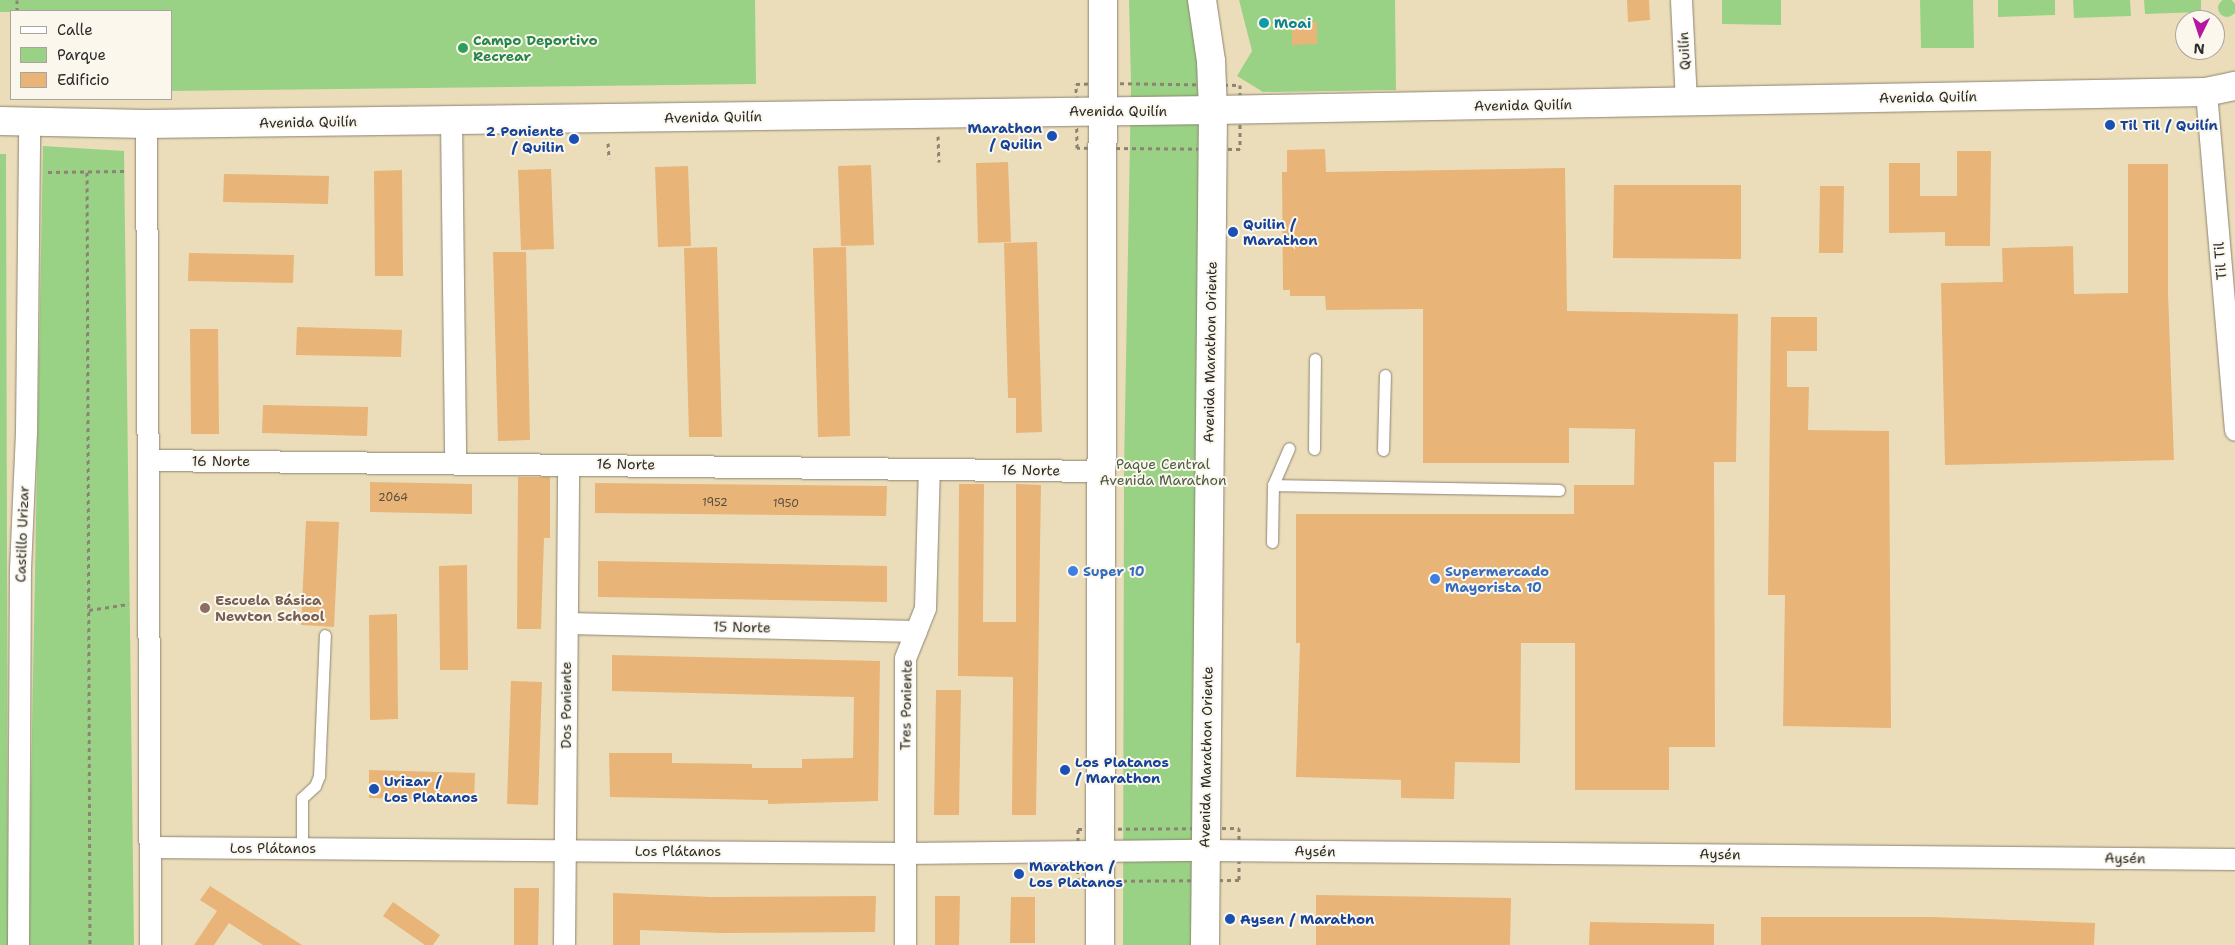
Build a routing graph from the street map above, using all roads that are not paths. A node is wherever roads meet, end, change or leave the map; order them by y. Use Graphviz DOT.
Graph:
graph roads {
  1 [pos="1103,0"];
  2 [pos="1202,0"];
  3 [pos="1681,0"];
  4 [pos="2235,86"];
  5 [pos="2206,92"];
  6 [pos="1686,102"];
  7 [pos="1213,110"];
  8 [pos="1104,111"];
  9 [pos="451,119"];
  10 [pos="0,121"];
  11 [pos="29,123"];
  12 [pos="146,124"];
  13 [pos="1315,359"];
  14 [pos="1385,375"];
  15 [pos="2235,430"];
  16 [pos="1289,448"];
  17 [pos="1314,448"];
  18 [pos="1383,450"];
  19 [pos="148,460"];
  20 [pos="455,463"];
  21 [pos="568,465"];
  22 [pos="930,469"];
  23 [pos="1104,471"];
  24 [pos="1273,485"];
  25 [pos="1559,490"];
  26 [pos="1272,542"];
  27 [pos="567,623"];
  28 [pos="916,631"];
  29 [pos="325,635"];
  30 [pos="151,847"];
  31 [pos="302,848"];
  32 [pos="565,850"];
  33 [pos="1206,850"];
  34 [pos="1101,852"];
  35 [pos="904,853"];
  36 [pos="2235,859"];
  37 [pos="18,945"];
  38 [pos="150,945"];
  39 [pos="564,945"];
  40 [pos="905,945"];
  41 [pos="1100,945"];
  42 [pos="1205,945"];
  1 -- 8 [label="main road"];
  2 -- 7 [label="main road, Avenida Marathon Oriente"];
  3 -- 6 [label="street, Quilín"];
  4 -- 5 [label="main road, Avenida Quilín"];
  5 -- 6 [label="main road, Avenida Quilín"];
  5 -- 15 [label="street, Til Til"];
  6 -- 7 [label="main road, Avenida Quilín"];
  7 -- 8 [label="main road, Avenida Quilín"];
  7 -- 33 [label="main road, Avenida Marathon Oriente"];
  8 -- 9 [label="main road, Avenida Quilín"];
  8 -- 23 [label="main road"];
  9 -- 12 [label="main road, Avenida Quilín"];
  9 -- 20 [label="street"];
  10 -- 11 [label="main road, Avenida Quilín"];
  11 -- 12 [label="main road, Avenida Quilín"];
  11 -- 37 [label="street, Castillo Urizar"];
  12 -- 19 [label="street"];
  13 -- 17 [label="lane"];
  14 -- 18 [label="lane"];
  16 -- 24 [label="lane"];
  19 -- 20 [label="street, 16 Norte"];
  19 -- 30 [label="street"];
  20 -- 21 [label="street, 16 Norte"];
  21 -- 22 [label="street, 16 Norte"];
  21 -- 27 [label="street, Dos Poniente"];
  22 -- 23 [label="street, 16 Norte"];
  22 -- 28 [label="street, Tres Poniente"];
  23 -- 34 [label="main road"];
  24 -- 25 [label="lane"];
  24 -- 26 [label="lane"];
  27 -- 28 [label="street, 15 Norte"];
  27 -- 32 [label="street, Dos Poniente"];
  28 -- 35 [label="street, Tres Poniente"];
  29 -- 31 [label="lane"];
  30 -- 31 [label="street, Los Plátanos"];
  30 -- 38 [label="street"];
  31 -- 32 [label="street, Los Plátanos"];
  32 -- 35 [label="street, Los Plátanos"];
  32 -- 39 [label="street, Dos Poniente"];
  33 -- 34 [label="street, Los Plátanos"];
  33 -- 36 [label="street, Aysén"];
  33 -- 42 [label="main road, Avenida Marathon Oriente"];
  34 -- 35 [label="street, Los Plátanos"];
  34 -- 41 [label="main road"];
  35 -- 40 [label="street, Tres Poniente"];
}
